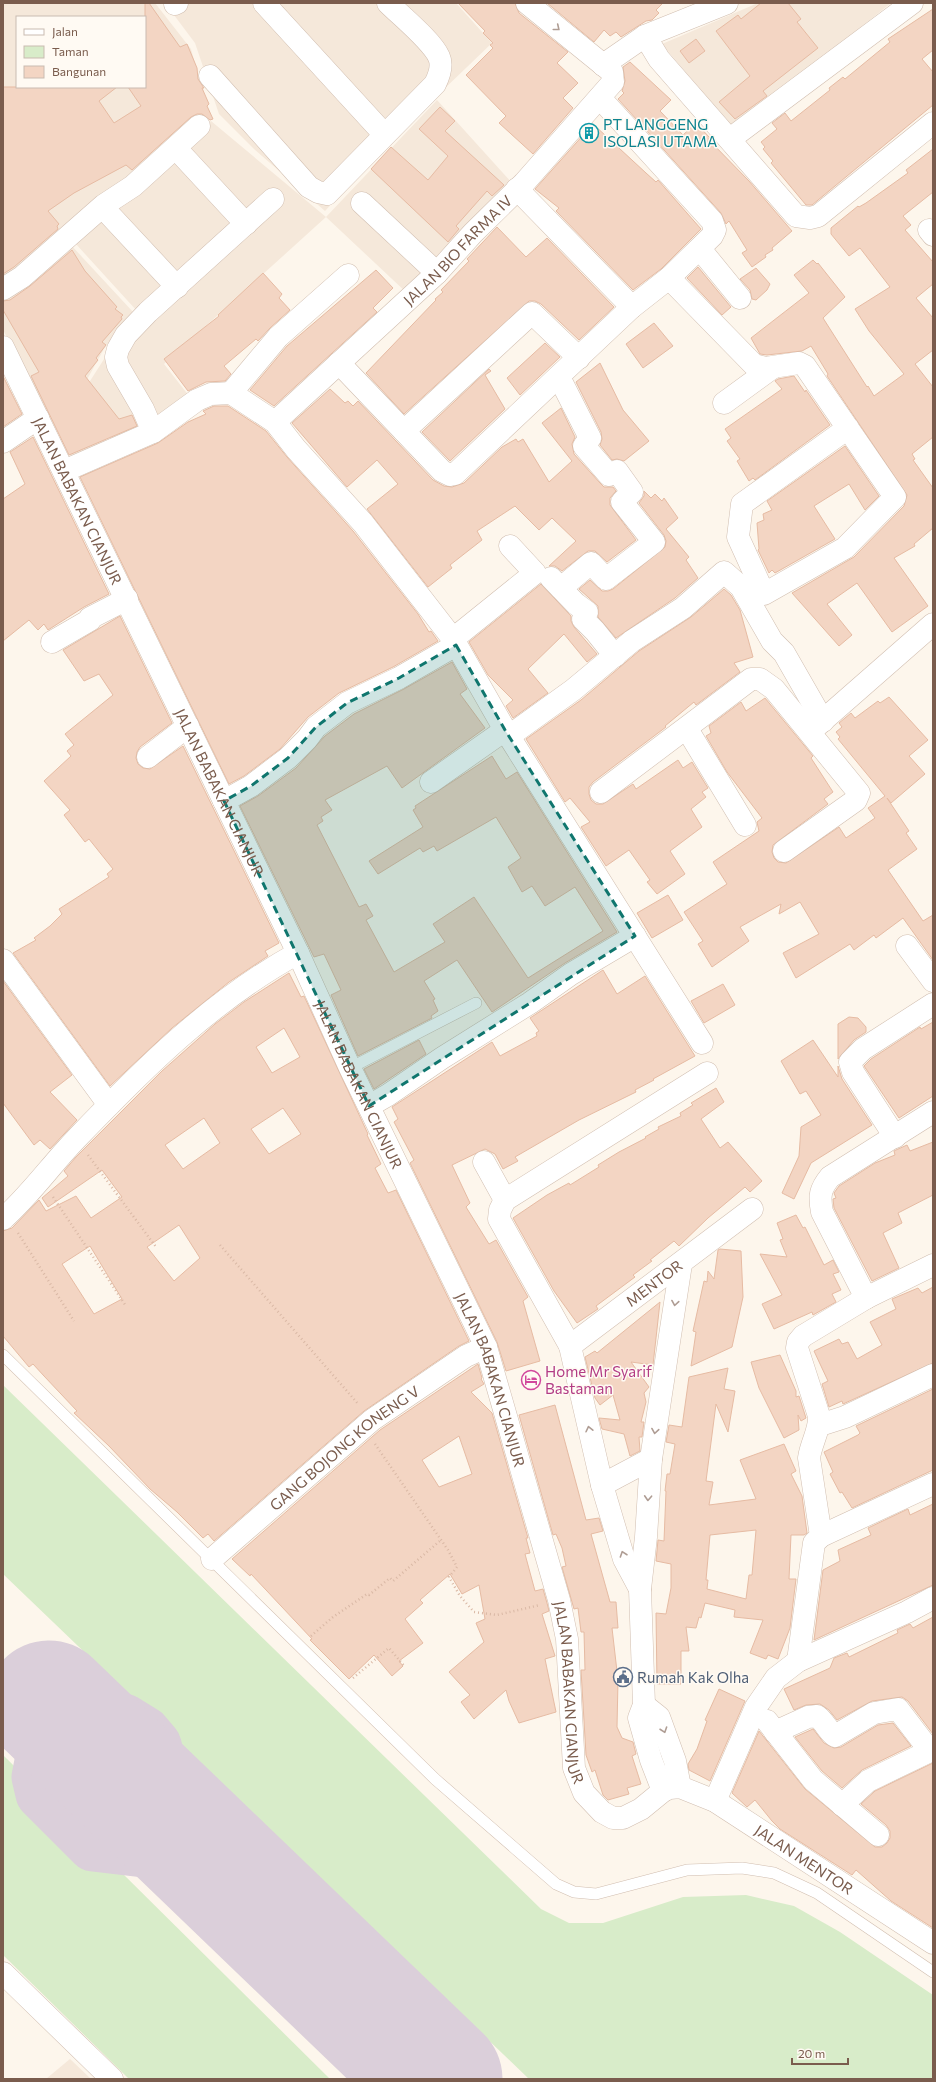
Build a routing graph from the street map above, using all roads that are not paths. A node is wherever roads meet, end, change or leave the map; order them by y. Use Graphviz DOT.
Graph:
graph roads {
  1 [pos="264,3"];
  2 [pos="388,3"];
  3 [pos="527,3"];
  4 [pos="727,3"];
  5 [pos="912,3"];
  6 [pos="645,36"];
  7 [pos="603,65"];
  8 [pos="210,76"];
  9 [pos="600,98"];
  10 [pos="933,123"];
  11 [pos="199,126"];
  12 [pos="384,134"];
  13 [pos="730,138"];
  14 [pos="183,156"];
  15 [pos="517,189"];
  16 [pos="273,199"];
  17 [pos="362,203"];
  18 [pos="108,213"];
  19 [pos="246,224"];
  20 [pos="700,248"];
  21 [pos="437,273"];
  22 [pos="348,275"];
  23 [pos="669,278"];
  24 [pos="177,287"];
  25 [pos="3,289"];
  26 [pos="740,298"];
  27 [pos="632,307"];
  28 [pos="3,347"];
  29 [pos="579,358"];
  30 [pos="339,363"];
  31 [pos="772,368"];
  32 [pos="559,377"];
  33 [pos="231,393"];
  34 [pos="724,403"];
  35 [pos="38,418"];
  36 [pos="275,422"];
  37 [pos="848,428"];
  38 [pos="404,431"];
  39 [pos="153,432"];
  40 [pos="3,442"];
  41 [pos="64,471"];
  42 [pos="510,546"];
  43 [pos="535,573"];
  44 [pos="561,588"];
  45 [pos="127,600"];
  46 [pos="933,624"];
  47 [pos="52,642"];
  48 [pos="455,642"];
  49 [pos="615,656"];
  50 [pos="188,726"];
  51 [pos="817,727"];
  52 [pos="687,729"];
  53 [pos="507,733"];
  54 [pos="148,757"];
  55 [pos="431,782"];
  56 [pos="601,792"];
  57 [pos="224,801"];
  58 [pos="744,825"];
  59 [pos="784,851"];
  60 [pos="635,936"];
  61 [pos="907,946"];
  62 [pos="298,953"];
  63 [pos="3,960"];
  64 [pos="933,981"];
  65 [pos="476,1003"];
  66 [pos="933,1004"];
  67 [pos="702,1043"];
  68 [pos="350,1068"];
  69 [pos="707,1073"];
  70 [pos="109,1105"];
  71 [pos="369,1106"];
  72 [pos="933,1112"];
  73 [pos="895,1137"];
  74 [pos="484,1162"];
  75 [pos="505,1200"];
  76 [pos="752,1209"];
  77 [pos="5,1218"];
  78 [pos="680,1264"];
  79 [pos="933,1265"];
  80 [pos="866,1298"];
  81 [pos="570,1346"];
  82 [pos="486,1347"];
  83 [pos="3,1355"];
  84 [pos="933,1375"];
  85 [pos="820,1425"];
  86 [pos="651,1459"];
  87 [pos="933,1484"];
  88 [pos="602,1485"];
  89 [pos="821,1536"];
  90 [pos="212,1559"];
  91 [pos="640,1589"];
  92 [pos="933,1598"];
  93 [pos="798,1661"];
  94 [pos="756,1707"];
  95 [pos="775,1732"];
  96 [pos="931,1750"];
  97 [pos="662,1795"];
  98 [pos="715,1801"];
  99 [pos="842,1805"];
  100 [pos="878,1835"];
  101 [pos="933,1943"];
  102 [pos="933,1972"];
  103 [pos="3,1973"];
  104 [pos="112,2079"];
  1 -- 12 [label="street"];
  2 -- 12 [label="street"];
  3 -- 7 [label="street, one-way"];
  4 -- 6 [label="street"];
  5 -- 13 [label="street"];
  6 -- 7 [label="street"];
  6 -- 13 [label="street"];
  7 -- 9 [label="street, JALAN BIO FARMA IV"];
  8 -- 12 [label="street"];
  9 -- 15 [label="street, JALAN BIO FARMA IV"];
  9 -- 20 [label="street"];
  10 -- 13 [label="street"];
  11 -- 25 [label="street"];
  14 -- 19 [label="street"];
  15 -- 21 [label="street, JALAN BIO FARMA IV"];
  15 -- 27 [label="street"];
  16 -- 19 [label="street"];
  17 -- 21 [label="street"];
  18 -- 24 [label="street"];
  19 -- 24 [label="street"];
  20 -- 23 [label="street"];
  20 -- 26 [label="street"];
  21 -- 30 [label="street, JALAN BIO FARMA IV"];
  22 -- 33 [label="street"];
  23 -- 27 [label="street"];
  23 -- 31 [label="street"];
  24 -- 39 [label="street"];
  27 -- 29 [label="street"];
  28 -- 35 [label="street, JALAN BABAKAN CIANJUR"];
  29 -- 32 [label="street"];
  29 -- 38 [label="street"];
  30 -- 36 [label="street, JALAN BIO FARMA IV"];
  30 -- 38 [label="street"];
  31 -- 34 [label="street"];
  31 -- 37 [label="street"];
  32 -- 38 [label="street"];
  32 -- 44 [label="street"];
  33 -- 36 [label="street"];
  33 -- 39 [label="street"];
  35 -- 40 [label="street"];
  35 -- 41 [label="street, JALAN BABAKAN CIANJUR"];
  36 -- 48 [label="street"];
  37 -- 37 [label="street"];
  39 -- 41 [label="street"];
  41 -- 45 [label="street, JALAN BABAKAN CIANJUR"];
  42 -- 43 [label="street"];
  43 -- 44 [label="street"];
  43 -- 48 [label="street"];
  44 -- 49 [label="street"];
  45 -- 47 [label="street"];
  45 -- 50 [label="street, JALAN BABAKAN CIANJUR"];
  46 -- 51 [label="street"];
  48 -- 53 [label="street"];
  48 -- 57 [label="street"];
  49 -- 51 [label="street"];
  49 -- 53 [label="street"];
  50 -- 54 [label="street"];
  50 -- 57 [label="street, JALAN BABAKAN CIANJUR"];
  51 -- 52 [label="street"];
  51 -- 59 [label="street"];
  52 -- 56 [label="street"];
  52 -- 58 [label="street"];
  53 -- 55 [label="street"];
  53 -- 60 [label="street"];
  57 -- 62 [label="street, JALAN BABAKAN CIANJUR"];
  60 -- 67 [label="street"];
  60 -- 71 [label="street"];
  61 -- 64 [label="street"];
  62 -- 68 [label="street, JALAN BABAKAN CIANJUR"];
  62 -- 70 [label="street"];
  63 -- 70 [label="street"];
  65 -- 68 [label="lane"];
  66 -- 73 [label="street"];
  68 -- 71 [label="street, JALAN BABAKAN CIANJUR"];
  69 -- 75 [label="street"];
  70 -- 77 [label="street"];
  71 -- 82 [label="street, JALAN BABAKAN CIANJUR"];
  72 -- 73 [label="street"];
  73 -- 80 [label="street"];
  74 -- 75 [label="street"];
  75 -- 81 [label="street"];
  76 -- 78 [label="street"];
  78 -- 81 [label="street, MENTOR"];
  78 -- 86 [label="street, MENTOR, one-way"];
  79 -- 80 [label="street"];
  80 -- 85 [label="street"];
  88 -- 81 [label="street, MENTOR, one-way"];
  82 -- 90 [label="street, GANG BOJONG KONENG V"];
  82 -- 97 [label="street, JALAN BABAKAN CIANJUR"];
  83 -- 90 [label="lane"];
  84 -- 85 [label="street"];
  85 -- 89 [label="street"];
  86 -- 88 [label="street"];
  86 -- 91 [label="street, MENTOR, one-way"];
  87 -- 89 [label="street"];
  91 -- 88 [label="street, MENTOR, one-way"];
  89 -- 93 [label="street"];
  90 -- 102 [label="lane"];
  91 -- 97 [label="street, MENTOR"];
  92 -- 93 [label="street"];
  93 -- 94 [label="street"];
  94 -- 95 [label="street"];
  94 -- 98 [label="street"];
  95 -- 96 [label="street"];
  95 -- 99 [label="street"];
  96 -- 99 [label="street"];
  97 -- 98 [label="street, JALAN MENTOR"];
  98 -- 101 [label="street, JALAN MENTOR"];
  99 -- 100 [label="street"];
  103 -- 104 [label="street"];
}
